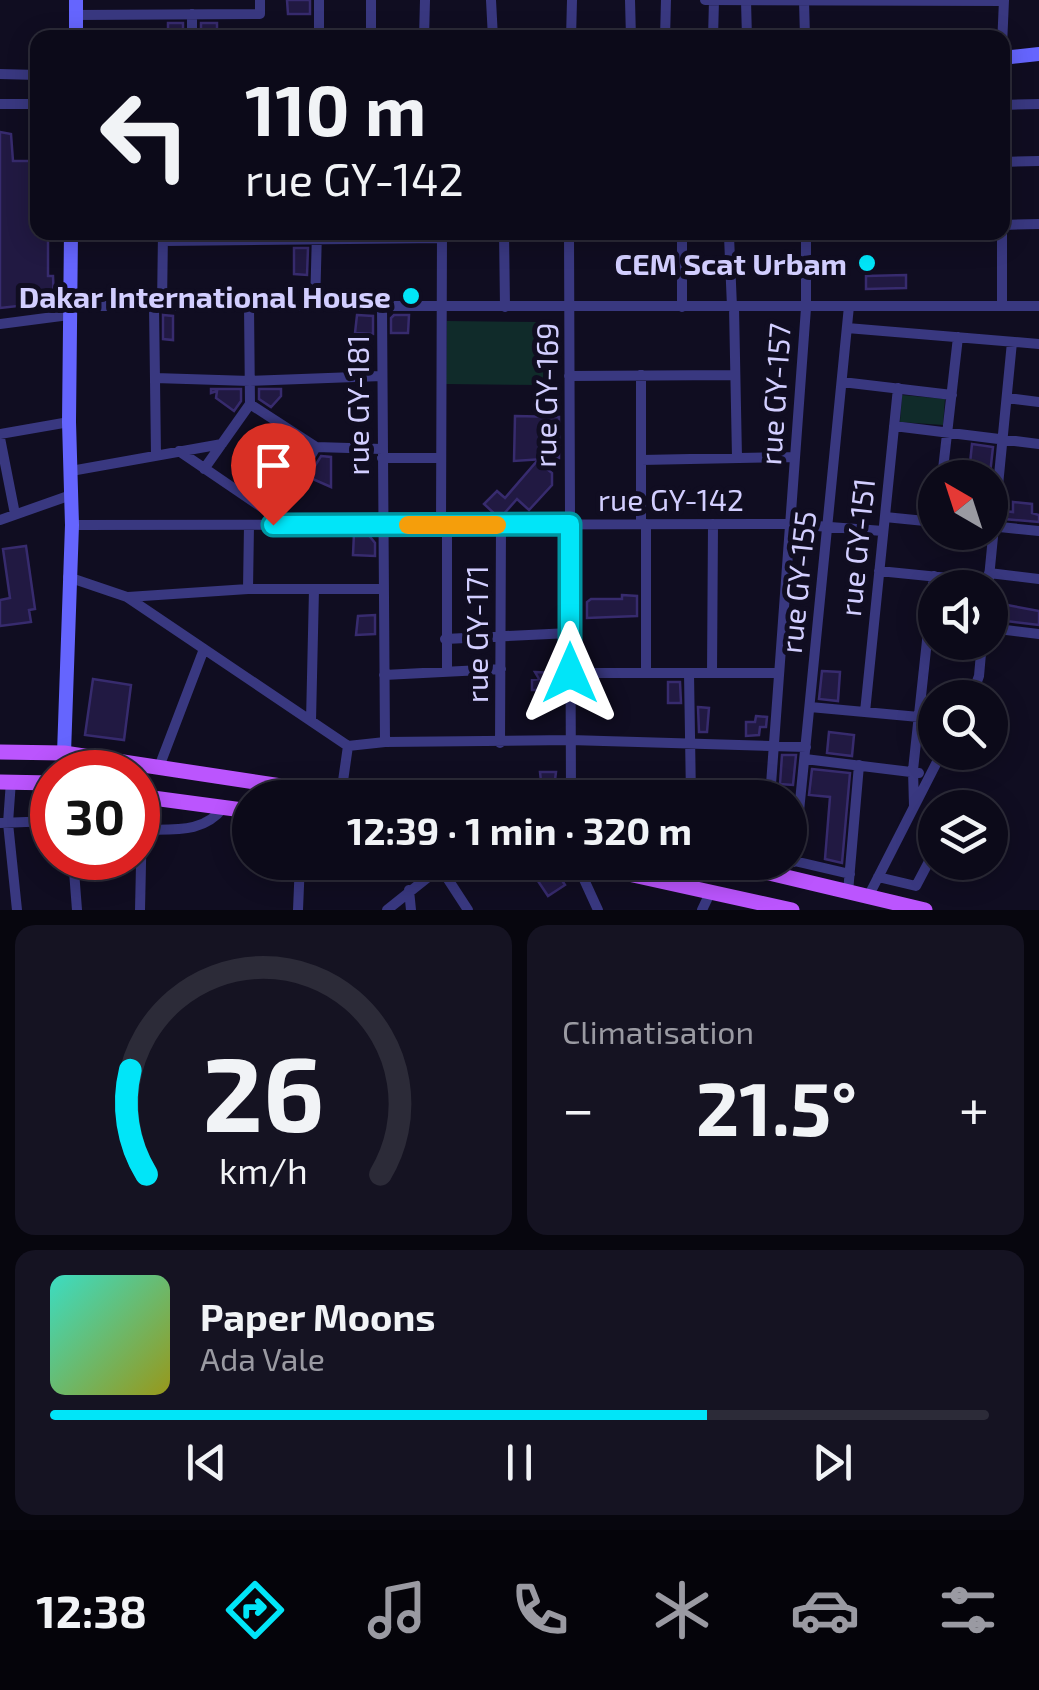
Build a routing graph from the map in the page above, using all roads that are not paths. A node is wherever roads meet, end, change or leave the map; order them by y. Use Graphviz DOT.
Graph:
graph roads {
  1 [pos="151,0"];
  2 [pos="201,0"];
  3 [pos="260,0"];
  4 [pos="319,0"];
  5 [pos="372,0"];
  6 [pos="426,0"];
  7 [pos="492,0"];
  8 [pos="572,0"];
  9 [pos="630,0"];
  10 [pos="666,0"];
  11 [pos="705,0"];
  12 [pos="714,0"];
  13 [pos="746,1"];
  14 [pos="804,1"];
  15 [pos="1004,1"];
  16 [pos="76,8"];
  17 [pos="151,14"];
  18 [pos="196,14"];
  19 [pos="193,30"];
  20 [pos="319,30"];
  21 [pos="371,30"];
  22 [pos="424,30"];
  23 [pos="493,30"];
  24 [pos="571,30"];
  25 [pos="631,30"];
  26 [pos="666,30"];
  27 [pos="713,30"];
  28 [pos="747,30"];
  29 [pos="805,30"];
  30 [pos="1003,30"];
  31 [pos="1039,54"];
  32 [pos="1010,57"];
  33 [pos="0,74"];
  34 [pos="30,75"];
  35 [pos="0,104"];
  36 [pos="30,104"];
  37 [pos="1039,104"];
  38 [pos="1010,105"];
  39 [pos="1039,161"];
  40 [pos="1010,162"];
  41 [pos="1039,224"];
  42 [pos="1010,228"];
  43 [pos="71,240"];
  44 [pos="163,240"];
  45 [pos="317,240"];
  46 [pos="442,240"];
  47 [pos="504,240"];
  48 [pos="569,240"];
  49 [pos="682,240"];
  50 [pos="729,240"];
  51 [pos="806,240"];
  52 [pos="1002,240"];
  53 [pos="158,306"];
  54 [pos="249,306"];
  55 [pos="316,306"];
  56 [pos="382,306"];
  57 [pos="849,306"];
  58 [pos="1002,306"];
  59 [pos="1039,306"];
  60 [pos="442,307"];
  61 [pos="505,307"];
  62 [pos="571,307"];
  63 [pos="682,307"];
  64 [pos="733,308"];
  65 [pos="806,308"];
  66 [pos="69,310"];
  67 [pos="0,324"];
  68 [pos="847,328"];
  69 [pos="958,338"];
  70 [pos="1012,342"];
  71 [pos="1039,344"];
  72 [pos="641,375"];
  73 [pos="736,375"];
  74 [pos="382,376"];
  75 [pos="569,376"];
  76 [pos="155,378"];
  77 [pos="250,382"];
  78 [pos="842,382"];
  79 [pos="898,388"];
  80 [pos="952,395"];
  81 [pos="1007,398"];
  82 [pos="1039,402"];
  83 [pos="250,404"];
  84 [pos="69,422"];
  85 [pos="894,426"];
  86 [pos="947,434"];
  87 [pos="0,436"];
  88 [pos="1002,440"];
  89 [pos="222,444"];
  90 [pos="1039,444"];
  91 [pos="316,447"];
  92 [pos="178,451"];
  93 [pos="382,453"];
  94 [pos="156,455"];
  95 [pos="795,457"];
  96 [pos="439,458"];
  97 [pos="737,458"];
  98 [pos="641,460"];
  99 [pos="944,460"];
  100 [pos="999,460"];
  101 [pos="204,469"];
  102 [pos="71,471"];
  103 [pos="71,495"];
  104 [pos="14,514"];
  105 [pos="885,517"];
  106 [pos="0,520"];
  107 [pos="273,520"];
  108 [pos="918,520"];
  109 [pos="570,524"];
  110 [pos="644,524"];
  111 [pos="713,524"];
  112 [pos="790,524"];
  113 [pos="72,525"];
  114 [pos="249,525"];
  115 [pos="383,525"];
  116 [pos="444,525"];
  117 [pos="501,525"];
  118 [pos="828,527"];
  119 [pos="1008,528"];
  120 [pos="1039,531"];
  121 [pos="883,532"];
  122 [pos="879,571"];
  123 [pos="918,575"];
  124 [pos="68,577"];
  125 [pos="1039,579"];
  126 [pos="1008,580"];
  127 [pos="248,589"];
  128 [pos="314,589"];
  129 [pos="384,589"];
  130 [pos="127,596"];
  131 [pos="1008,630"];
  132 [pos="570,633"];
  133 [pos="1039,634"];
  134 [pos="501,638"];
  135 [pos="446,639"];
  136 [pos="204,649"];
  137 [pos="500,669"];
  138 [pos="447,671"];
  139 [pos="570,673"];
  140 [pos="646,673"];
  141 [pos="384,674"];
  142 [pos="689,674"];
  143 [pos="712,674"];
  144 [pos="778,674"];
  145 [pos="810,707"];
  146 [pos="864,712"];
  147 [pos="918,716"];
  148 [pos="312,721"];
  149 [pos="918,727"];
  150 [pos="570,740"];
  151 [pos="384,742"];
  152 [pos="500,743"];
  153 [pos="691,743"];
  154 [pos="348,746"];
  155 [pos="775,746"];
  156 [pos="64,750"];
  157 [pos="0,752"];
  158 [pos="30,752"];
  159 [pos="805,753"];
  160 [pos="160,765"];
  161 [pos="859,765"];
  162 [pos="160,768"];
  163 [pos="914,770"];
  164 [pos="933,770"];
  165 [pos="929,778"];
  166 [pos="240,780"];
  167 [pos="343,780"];
  168 [pos="571,780"];
  169 [pos="692,780"];
  170 [pos="772,780"];
  171 [pos="802,780"];
  172 [pos="6,782"];
  173 [pos="160,798"];
  174 [pos="914,806"];
  175 [pos="224,807"];
  176 [pos="232,808"];
  177 [pos="30,822"];
  178 [pos="4,823"];
  179 [pos="160,824"];
  180 [pos="807,864"];
  181 [pos="850,874"];
  182 [pos="878,878"];
  183 [pos="75,880"];
  184 [pos="140,880"];
  185 [pos="299,880"];
  186 [pos="422,880"];
  187 [pos="451,880"];
  188 [pos="583,880"];
  189 [pos="661,880"];
  190 [pos="806,880"];
  191 [pos="919,880"];
  192 [pos="408,890"];
  193 [pos="711,890"];
  194 [pos="848,892"];
  195 [pos="868,896"];
  196 [pos="17,910"];
  197 [pos="77,910"];
  198 [pos="140,910"];
  199 [pos="150,910"];
  200 [pos="298,910"];
  201 [pos="387,910"];
  202 [pos="411,910"];
  203 [pos="468,910"];
  204 [pos="598,910"];
  205 [pos="702,910"];
  206 [pos="792,910"];
  207 [pos="925,910"];
  1 -- 17 [label="street"];
  2 -- 18 [label="street"];
  3 -- 18 [label="street"];
  4 -- 20 [label="street"];
  5 -- 21 [label="street"];
  6 -- 22 [label="street"];
  7 -- 23 [label="street"];
  8 -- 24 [label="street"];
  9 -- 25 [label="street"];
  10 -- 26 [label="street"];
  11 -- 12 [label="street"];
  12 -- 13 [label="street"];
  12 -- 27 [label="street"];
  13 -- 14 [label="street"];
  13 -- 28 [label="street"];
  14 -- 15 [label="street"];
  14 -- 29 [label="street"];
  15 -- 30 [label="street"];
  16 -- 17 [label="street"];
  17 -- 18 [label="street"];
  18 -- 19 [label="street"];
  31 -- 32 [label="street"];
  33 -- 34 [label="street"];
  35 -- 36 [label="street"];
  37 -- 38 [label="street"];
  39 -- 40 [label="street"];
  41 -- 42 [label="street"];
  43 -- 66 [label="street"];
  44 -- 53 [label="street"];
  45 -- 55 [label="street"];
  46 -- 60 [label="street"];
  47 -- 61 [label="street"];
  48 -- 62 [label="street, rue GY-169"];
  49 -- 63 [label="street"];
  50 -- 64 [label="street"];
  51 -- 65 [label="street, rue GY-157"];
  52 -- 58 [label="street"];
  53 -- 54 [label="street"];
  53 -- 66 [label="street"];
  53 -- 76 [label="street"];
  54 -- 55 [label="street"];
  54 -- 77 [label="street"];
  55 -- 56 [label="street"];
  56 -- 60 [label="street"];
  56 -- 74 [label="street, rue GY-181"];
  57 -- 58 [label="street"];
  57 -- 65 [label="street"];
  57 -- 68 [label="street, rue GY-155"];
  58 -- 59 [label="street"];
  60 -- 61 [label="street"];
  60 -- 96 [label="street"];
  61 -- 62 [label="street"];
  62 -- 63 [label="street"];
  62 -- 75 [label="street, rue GY-169"];
  63 -- 64 [label="street"];
  64 -- 65 [label="street"];
  64 -- 73 [label="street"];
  65 -- 95 [label="street, rue GY-157"];
  66 -- 67 [label="street"];
  66 -- 84 [label="street"];
  68 -- 69 [label="street"];
  68 -- 78 [label="street, rue GY-155"];
  69 -- 70 [label="street"];
  69 -- 80 [label="street"];
  70 -- 71 [label="street"];
  70 -- 81 [label="street"];
  72 -- 73 [label="street"];
  72 -- 75 [label="street"];
  72 -- 98 [label="street"];
  73 -- 97 [label="street"];
  74 -- 77 [label="street"];
  74 -- 93 [label="street, rue GY-181"];
  75 -- 109 [label="street, rue GY-169"];
  76 -- 77 [label="street"];
  76 -- 94 [label="street"];
  77 -- 83 [label="street"];
  78 -- 79 [label="street"];
  78 -- 118 [label="street, rue GY-155"];
  79 -- 80 [label="street"];
  79 -- 85 [label="street, rue GY-151"];
  80 -- 86 [label="street"];
  81 -- 82 [label="street"];
  81 -- 88 [label="street"];
  83 -- 89 [label="street"];
  83 -- 91 [label="street"];
  84 -- 87 [label="street"];
  84 -- 102 [label="street"];
  85 -- 86 [label="street"];
  85 -- 105 [label="street, rue GY-151"];
  86 -- 88 [label="street"];
  86 -- 99 [label="street"];
  87 -- 104 [label="street"];
  88 -- 90 [label="street"];
  88 -- 100 [label="street"];
  89 -- 92 [label="street"];
  89 -- 101 [label="street"];
  91 -- 93 [label="street"];
  91 -- 107 [label="street"];
  92 -- 94 [label="street"];
  92 -- 101 [label="street"];
  93 -- 96 [label="street"];
  93 -- 115 [label="street, rue GY-181"];
  94 -- 102 [label="street"];
  95 -- 97 [label="street"];
  95 -- 112 [label="street, rue GY-157"];
  96 -- 116 [label="street"];
  97 -- 98 [label="street"];
  98 -- 110 [label="street"];
  101 -- 107 [label="street"];
  102 -- 103 [label="street"];
  103 -- 104 [label="street"];
  103 -- 113 [label="street"];
  104 -- 106 [label="street"];
  105 -- 108 [label="street"];
  105 -- 121 [label="street, rue GY-151"];
  107 -- 114 [label="street, rue GY-142"];
  107 -- 115 [label="street, rue GY-142"];
  109 -- 110 [label="street, rue GY-142"];
  109 -- 117 [label="street, rue GY-142"];
  109 -- 132 [label="street, rue GY-169"];
  110 -- 111 [label="street, rue GY-142"];
  110 -- 140 [label="street"];
  111 -- 112 [label="street, rue GY-142"];
  111 -- 143 [label="street"];
  112 -- 118 [label="street, rue GY-142"];
  112 -- 144 [label="street, rue GY-157"];
  113 -- 114 [label="street, rue GY-142"];
  113 -- 124 [label="street"];
  114 -- 127 [label="street"];
  115 -- 116 [label="street, rue GY-142"];
  115 -- 129 [label="street, rue GY-181"];
  116 -- 117 [label="street, rue GY-142"];
  116 -- 135 [label="street"];
  117 -- 134 [label="street, rue GY-171"];
  118 -- 121 [label="street, rue GY-142"];
  118 -- 145 [label="street, rue GY-155"];
  119 -- 120 [label="street"];
  121 -- 122 [label="street, rue GY-151"];
  122 -- 123 [label="street"];
  122 -- 146 [label="street, rue GY-151"];
  124 -- 130 [label="street"];
  124 -- 156 [label="street"];
  125 -- 126 [label="street"];
  127 -- 128 [label="street"];
  127 -- 130 [label="street"];
  128 -- 129 [label="street"];
  128 -- 148 [label="street"];
  129 -- 141 [label="street, rue GY-181"];
  130 -- 136 [label="street"];
  131 -- 133 [label="street"];
  132 -- 134 [label="street"];
  132 -- 139 [label="street, rue GY-169"];
  134 -- 135 [label="street"];
  134 -- 137 [label="street, rue GY-171"];
  135 -- 138 [label="street"];
  136 -- 148 [label="street"];
  136 -- 160 [label="street"];
  137 -- 138 [label="street"];
  137 -- 152 [label="street, rue GY-171"];
  138 -- 141 [label="street"];
  139 -- 140 [label="street"];
  139 -- 150 [label="street, rue GY-169"];
  140 -- 142 [label="street"];
  141 -- 151 [label="street, rue GY-181"];
  142 -- 143 [label="street"];
  142 -- 153 [label="street"];
  143 -- 144 [label="street"];
  144 -- 155 [label="street, rue GY-157"];
  145 -- 146 [label="street"];
  145 -- 159 [label="street, rue GY-155"];
  146 -- 147 [label="street"];
  148 -- 154 [label="street"];
  149 -- 163 [label="street"];
  150 -- 152 [label="street"];
  150 -- 153 [label="street"];
  150 -- 168 [label="street, rue GY-169"];
  151 -- 152 [label="street"];
  151 -- 154 [label="street"];
  153 -- 155 [label="street"];
  153 -- 169 [label="street"];
  154 -- 167 [label="street"];
  155 -- 159 [label="street"];
  155 -- 170 [label="street, rue GY-157"];
  157 -- 158 [label="main road"];
  159 -- 161 [label="street"];
  159 -- 171 [label="street, rue GY-155"];
  161 -- 163 [label="street"];
  161 -- 181 [label="street"];
  162 -- 166 [label="main road"];
  163 -- 165 [label="street"];
  163 -- 174 [label="street"];
  164 -- 165 [label="street"];
  165 -- 174 [label="street"];
  172 -- 178 [label="street"];
  173 -- 175 [label="main road"];
  174 -- 182 [label="street"];
  175 -- 176 [label="main road"];
  175 -- 179 [label="street"];
  177 -- 178 [label="street"];
  178 -- 196 [label="street"];
  180 -- 181 [label="street"];
  181 -- 194 [label="street"];
  182 -- 191 [label="street"];
  182 -- 195 [label="street"];
  183 -- 197 [label="street"];
  184 -- 198 [label="street"];
  185 -- 200 [label="street"];
  186 -- 192 [label="street"];
  187 -- 203 [label="street"];
  188 -- 204 [label="street"];
  189 -- 193 [label="main road"];
  190 -- 194 [label="main road"];
  192 -- 201 [label="street"];
  192 -- 202 [label="street"];
  193 -- 205 [label="street"];
  193 -- 206 [label="main road"];
  194 -- 195 [label="main road"];
  195 -- 207 [label="main road"];
  198 -- 199 [label="street"];
}
